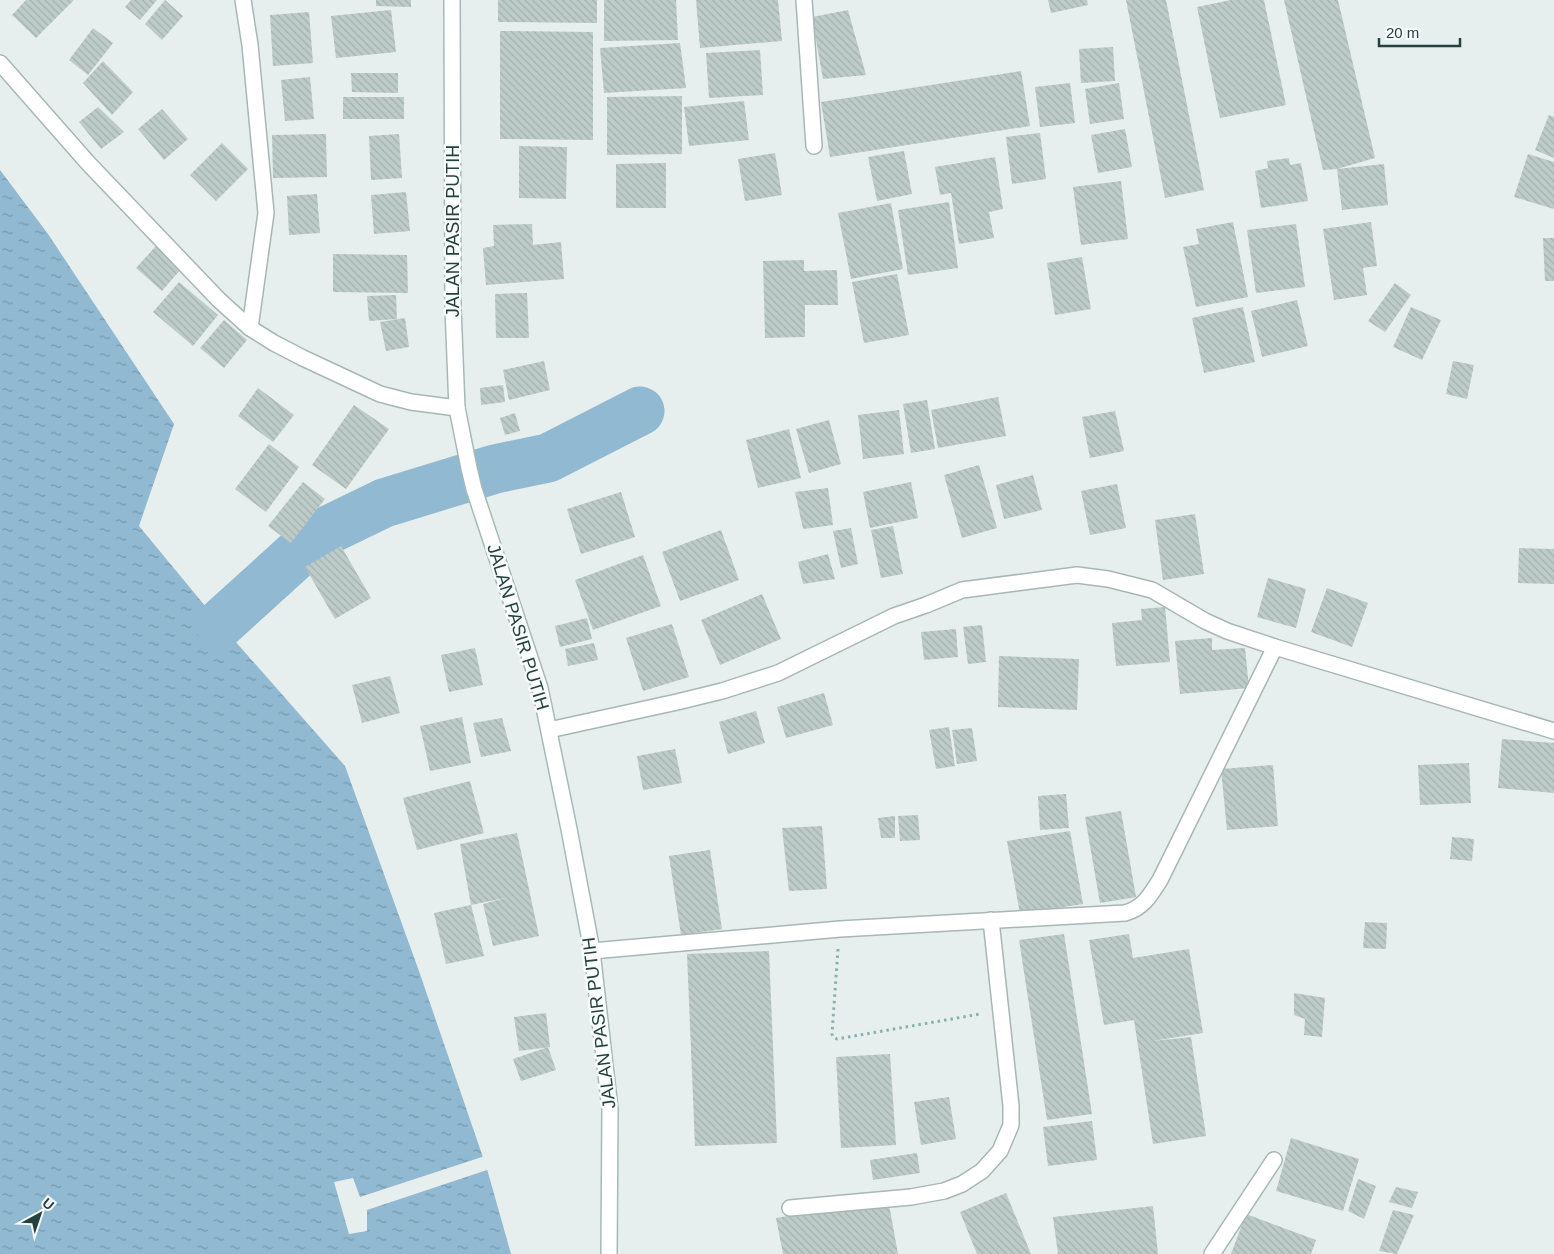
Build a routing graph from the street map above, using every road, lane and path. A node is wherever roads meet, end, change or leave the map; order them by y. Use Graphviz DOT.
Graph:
graph roads {
  1 [pos="243,0"];
  2 [pos="452,0"];
  3 [pos="804,0"];
  4 [pos="0,63"];
  5 [pos="814,146"];
  6 [pos="250,328"];
  7 [pos="457,408"];
  8 [pos="1275,647"];
  9 [pos="549,730"];
  10 [pos="1554,731"];
  11 [pos="990,920"];
  12 [pos="840,929"];
  13 [pos="592,951"];
  14 [pos="1001,1009"];
  15 [pos="1274,1160"];
  16 [pos="790,1208"];
  17 [pos="608,1254"];
  18 [pos="1212,1254"];
  1 -- 6 [label="street"];
  2 -- 7 [label="street, JALAN PASIR PUTIH"];
  3 -- 5 [label="street"];
  4 -- 6 [label="street"];
  6 -- 7 [label="street"];
  7 -- 9 [label="street, JALAN PASIR PUTIH"];
  8 -- 9 [label="street"];
  8 -- 10 [label="street"];
  8 -- 11 [label="street"];
  9 -- 13 [label="street, JALAN PASIR PUTIH"];
  11 -- 12 [label="street"];
  11 -- 14 [label="street"];
  12 -- 13 [label="street"];
  12 -- 14 [label="path"];
  13 -- 17 [label="street, JALAN PASIR PUTIH"];
  14 -- 16 [label="street"];
  15 -- 18 [label="street"];
}
